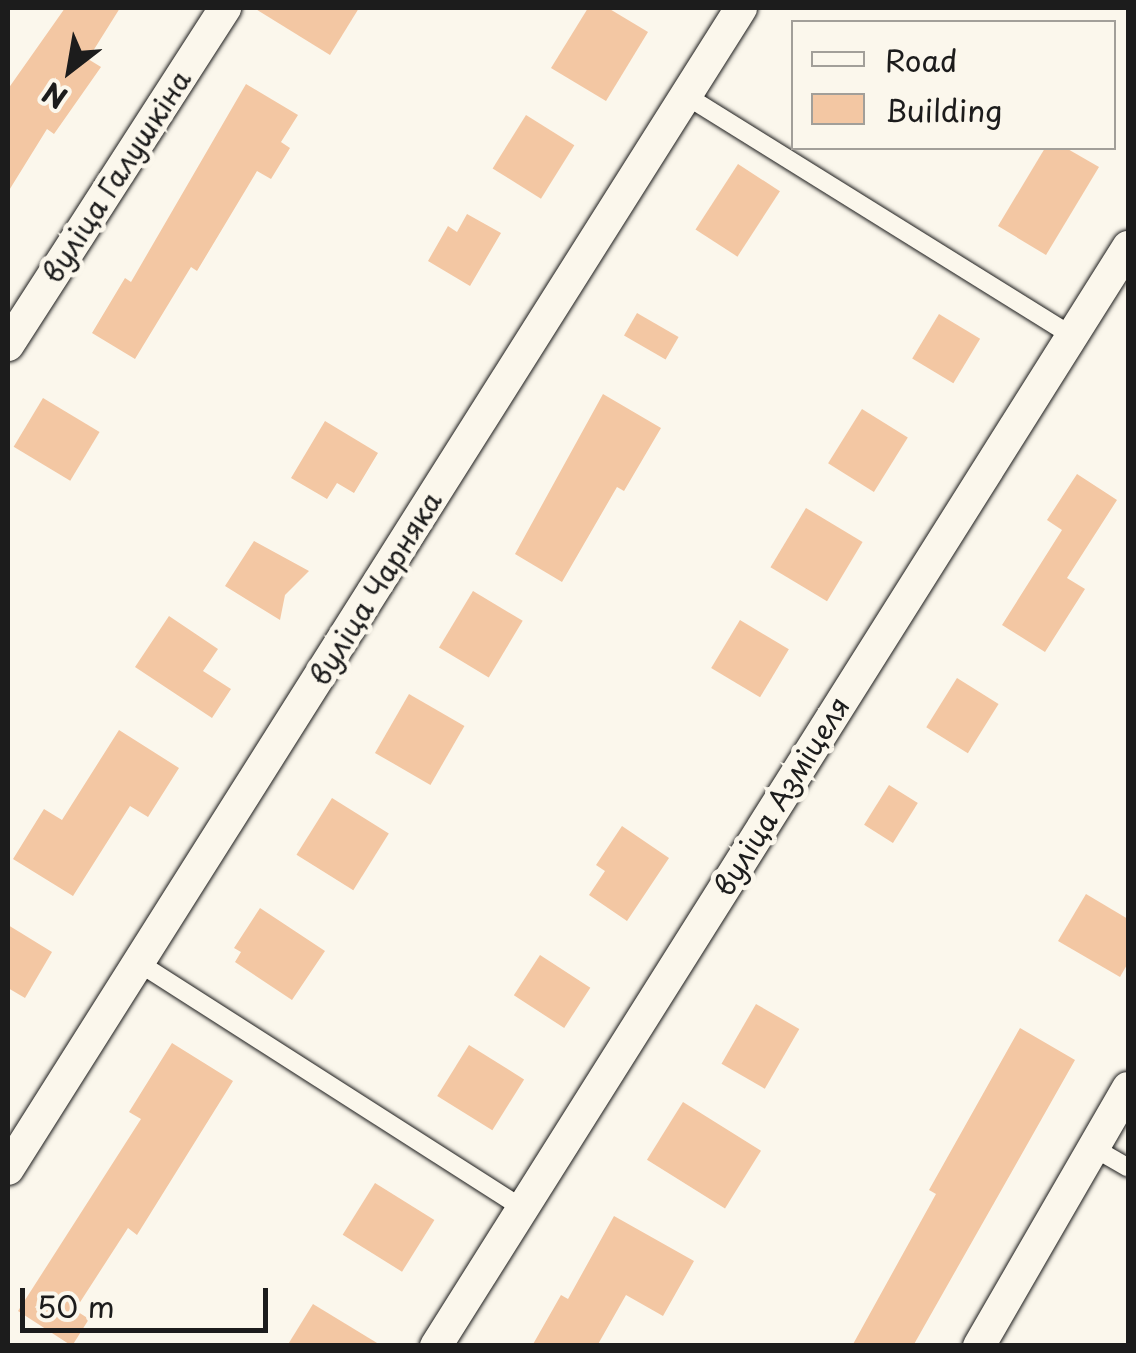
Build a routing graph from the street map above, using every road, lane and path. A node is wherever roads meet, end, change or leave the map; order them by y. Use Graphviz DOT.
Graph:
graph roads {
  1 [pos="225,8"];
  2 [pos="741,8"];
  3 [pos="685,95"];
  4 [pos="1128,247"];
  5 [pos="1072,335"];
  6 [pos="8,344"];
  7 [pos="139,963"];
  8 [pos="1128,1088"];
  9 [pos="1094,1148"];
  10 [pos="8,1168"];
  11 [pos="1128,1168"];
  12 [pos="522,1208"];
  13 [pos="436,1346"];
  14 [pos="979,1346"];
  1 -- 6 [label="street, вуліца Галушкіна"];
  2 -- 3 [label="street, вуліца Чарняка"];
  3 -- 5 [label="lane"];
  3 -- 7 [label="street, вуліца Чарняка"];
  4 -- 5 [label="street, вуліца Азміцеля"];
  5 -- 12 [label="street, вуліца Азміцеля"];
  7 -- 10 [label="street, вуліца Чарняка"];
  7 -- 12 [label="lane"];
  8 -- 9 [label="street"];
  9 -- 11 [label="lane"];
  9 -- 14 [label="street"];
  12 -- 13 [label="street, вуліца Азміцеля"];
}
